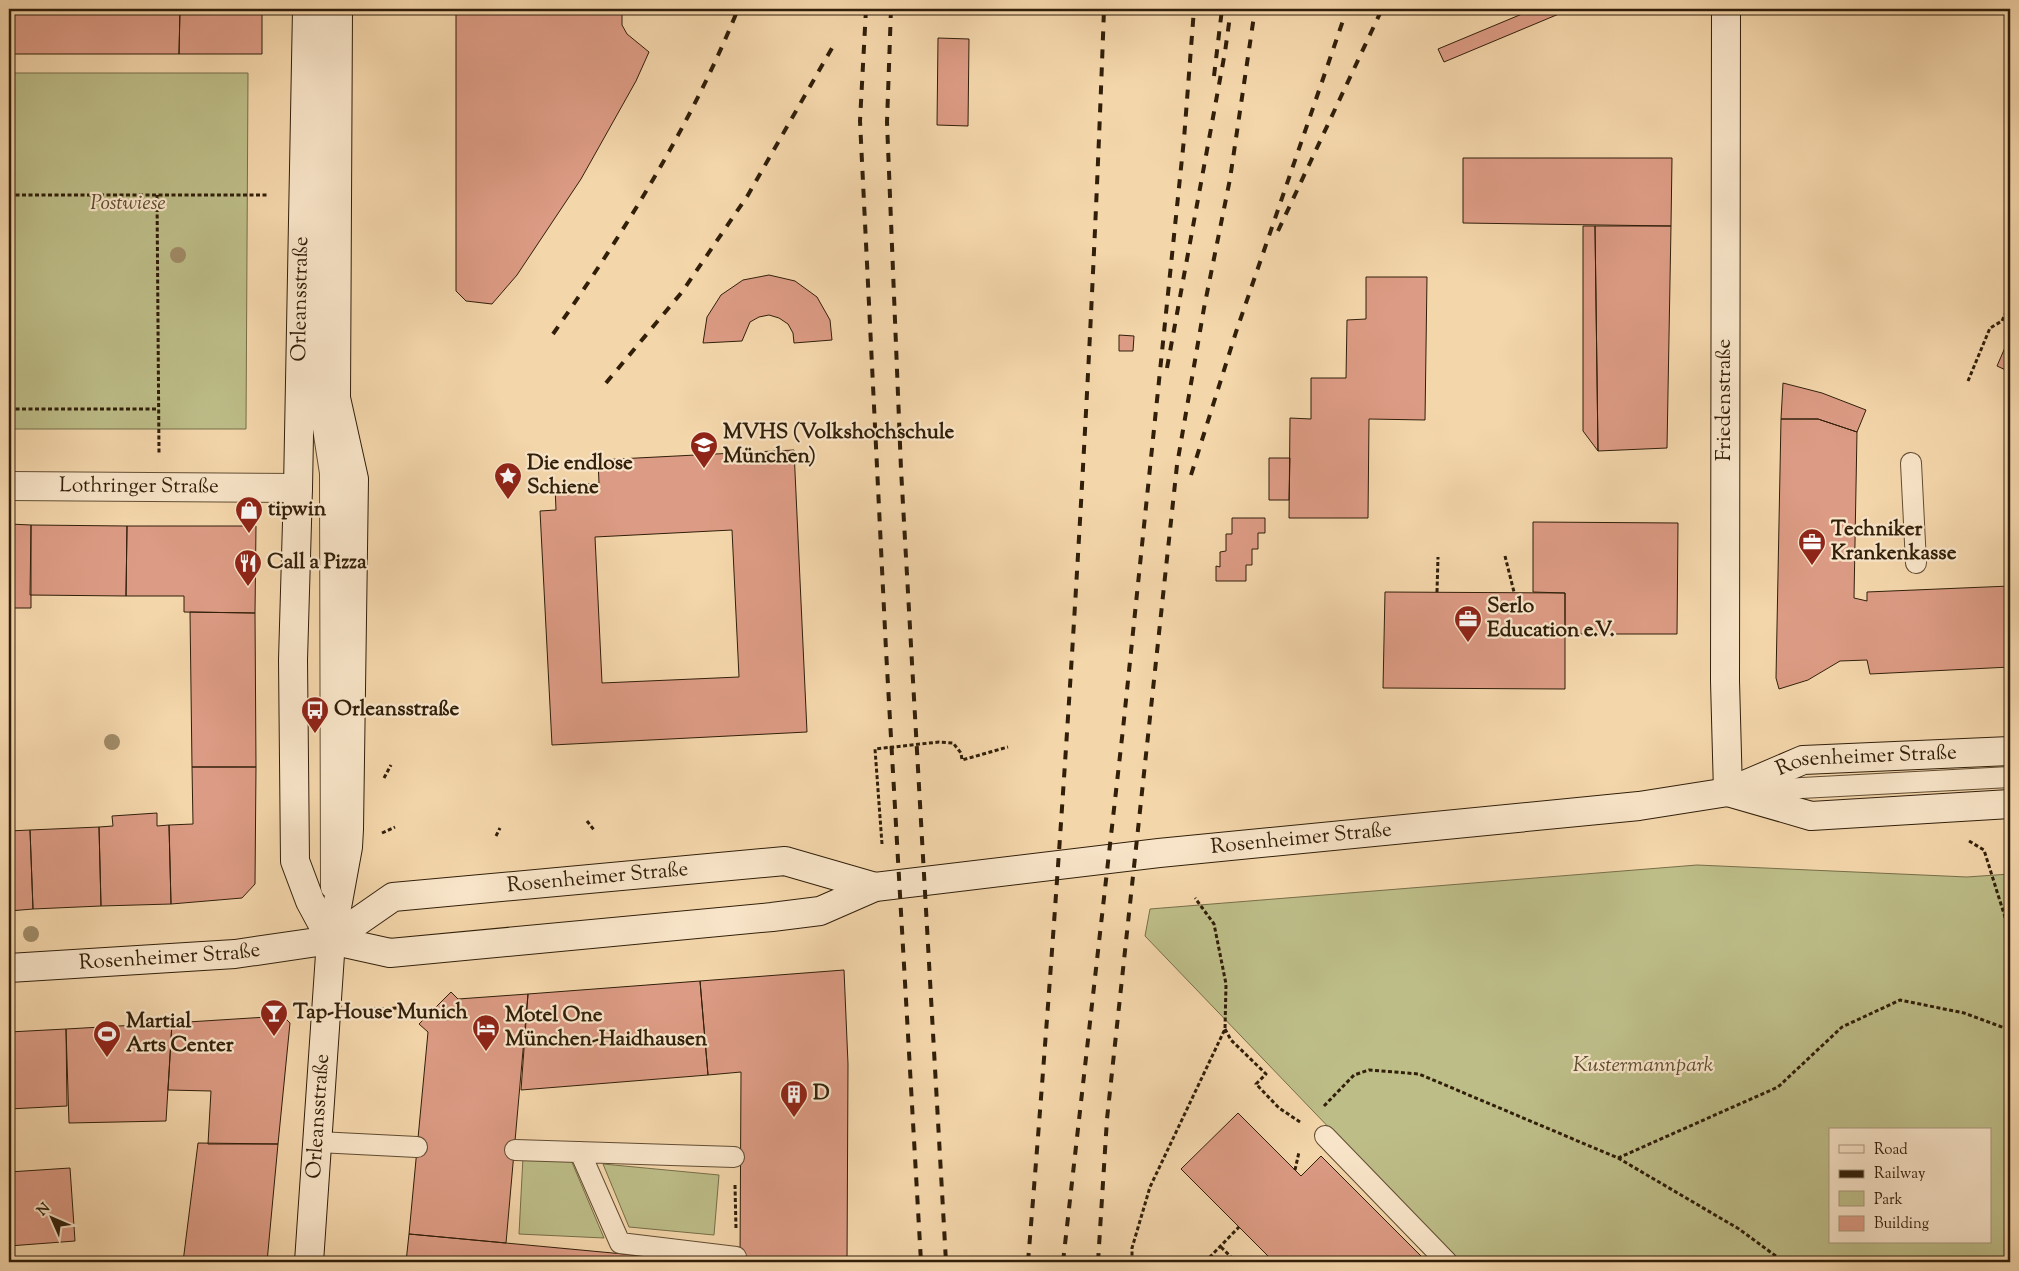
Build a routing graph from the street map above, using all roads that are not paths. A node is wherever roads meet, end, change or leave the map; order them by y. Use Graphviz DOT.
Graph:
graph roads {
  1 [pos="307,9"];
  2 [pos="321,9"];
  3 [pos="338,9"];
  4 [pos="1726,9"];
  5 [pos="1911,463"];
  6 [pos="9,486"];
  7 [pos="298,488"];
  8 [pos="1916,563"];
  9 [pos="2010,751"];
  10 [pos="2010,776"];
  11 [pos="1728,792"];
  12 [pos="2010,804"];
  13 [pos="875,887"];
  14 [pos="331,940"];
  15 [pos="9,968"];
  16 [pos="1325,1136"];
  17 [pos="318,1142"];
  18 [pos="417,1147"];
  19 [pos="515,1150"];
  20 [pos="580,1152"];
  21 [pos="734,1157"];
  22 [pos="736,1257"];
  23 [pos="309,1262"];
  24 [pos="1448,1262"];
  1 -- 7 [label="main road, Orleansstraße"];
  2 -- 14 [label="lane"];
  3 -- 14 [label="main road, Orleansstraße"];
  4 -- 11 [label="main road, Friedenstraße"];
  5 -- 8 [label="lane"];
  6 -- 7 [label="main road, Lothringer Straße"];
  7 -- 14 [label="main road, Orleansstraße"];
  9 -- 11 [label="main road, Rosenheimer Straße"];
  10 -- 11 [label="lane, Rosenheimer Straße"];
  11 -- 12 [label="main road, Rosenheimer Straße"];
  11 -- 13 [label="main road, Rosenheimer Straße"];
  13 -- 14 [label="main road, Rosenheimer Straße"];
  13 -- 14 [label="main road, Rosenheimer Straße"];
  14 -- 15 [label="main road, Rosenheimer Straße"];
  14 -- 17 [label="main road, Orleansstraße"];
  16 -- 24 [label="lane"];
  17 -- 18 [label="lane"];
  17 -- 23 [label="main road, Orleansstraße"];
  19 -- 20 [label="lane"];
  20 -- 21 [label="lane"];
  20 -- 22 [label="lane"];
}
